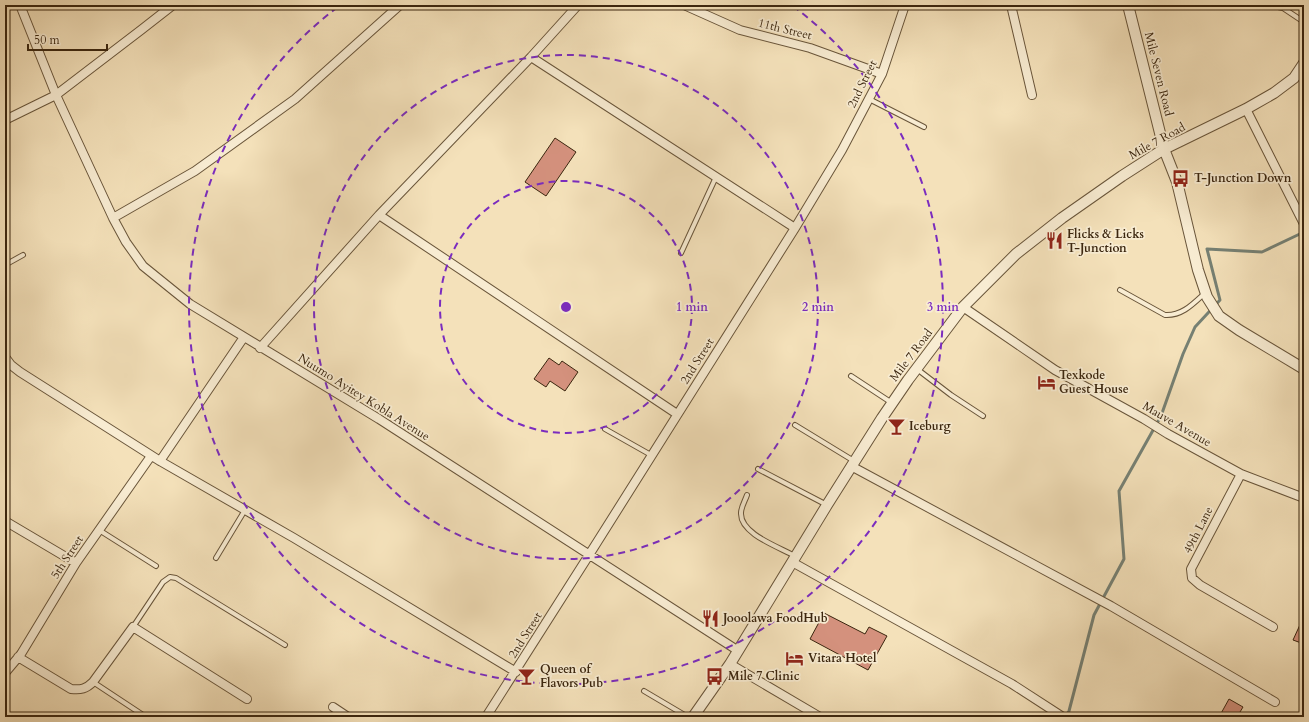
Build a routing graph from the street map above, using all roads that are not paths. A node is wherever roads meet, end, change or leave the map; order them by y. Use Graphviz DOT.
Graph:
graph roads {
  1 [pos="20,5"];
  2 [pos="173,5"];
  3 [pos="400,5"];
  4 [pos="578,5"];
  5 [pos="684,5"];
  6 [pos="906,5"];
  7 [pos="1011,5"];
  8 [pos="1128,5"];
  9 [pos="1268,5"];
  10 [pos="1304,22"];
  11 [pos="531,57"];
  12 [pos="1304,63"];
  13 [pos="882,74"];
  14 [pos="56,95"];
  15 [pos="1032,95"];
  16 [pos="869,99"];
  17 [pos="1246,109"];
  18 [pos="5,120"];
  19 [pos="924,127"];
  20 [pos="1164,149"];
  21 [pos="716,177"];
  22 [pos="379,215"];
  23 [pos="113,218"];
  24 [pos="1304,223"];
  25 [pos="794,228"];
  26 [pos="681,253"];
  27 [pos="23,255"];
  28 [pos="5,265"];
  29 [pos="1120,290"];
  30 [pos="1206,295"];
  31 [pos="963,307"];
  32 [pos="244,337"];
  33 [pos="260,348"];
  34 [pos="5,357"];
  35 [pos="916,369"];
  36 [pos="1304,370"];
  37 [pos="850,376"];
  38 [pos="892,403"];
  39 [pos="677,414"];
  40 [pos="983,416"];
  41 [pos="795,425"];
  42 [pos="605,429"];
  43 [pos="652,455"];
  44 [pos="151,456"];
  45 [pos="160,461"];
  46 [pos="853,463"];
  47 [pos="758,469"];
  48 [pos="1241,474"];
  49 [pos="747,495"];
  50 [pos="1304,498"];
  51 [pos="827,505"];
  52 [pos="245,510"];
  53 [pos="5,521"];
  54 [pos="99,530"];
  55 [pos="589,555"];
  56 [pos="216,558"];
  57 [pos="794,559"];
  58 [pos="76,562"];
  59 [pos="156,566"];
  60 [pos="133,627"];
  61 [pos="1273,627"];
  62 [pos="285,646"];
  63 [pos="737,650"];
  64 [pos="18,657"];
  65 [pos="730,664"];
  66 [pos="516,672"];
  67 [pos="5,673"];
  68 [pos="93,682"];
  69 [pos="644,691"];
  70 [pos="247,700"];
  71 [pos="1275,702"];
  72 [pos="333,707"];
  73 [pos="678,711"];
  74 [pos="1062,716"];
  75 [pos="146,717"];
  76 [pos="348,717"];
  77 [pos="486,717"];
  78 [pos="674,717"];
  79 [pos="688,717"];
  80 [pos="693,717"];
  81 [pos="820,717"];
  1 -- 14 [label="street, Nuumo Ayitey Kobla Avenue"];
  2 -- 14 [label="street"];
  3 -- 23 [label="street"];
  4 -- 11 [label="street"];
  5 -- 13 [label="street, 11th Street"];
  6 -- 13 [label="street, 2nd Street"];
  7 -- 15 [label="street"];
  8 -- 20 [label="street, Mile Seven Road"];
  9 -- 10 [label="lane"];
  11 -- 21 [label="street"];
  11 -- 22 [label="street"];
  12 -- 17 [label="street, Mile 7 Road"];
  13 -- 16 [label="street, 2nd Street"];
  14 -- 18 [label="street"];
  14 -- 23 [label="street, Nuumo Ayitey Kobla Avenue"];
  16 -- 19 [label="lane"];
  16 -- 25 [label="street, 2nd Street"];
  17 -- 20 [label="street, Mile 7 Road"];
  17 -- 24 [label="street"];
  20 -- 30 [label="street, Mile Seven Road"];
  20 -- 31 [label="street, Mile 7 Road"];
  21 -- 25 [label="street"];
  21 -- 26 [label="lane"];
  22 -- 33 [label="street"];
  22 -- 39 [label="street"];
  23 -- 32 [label="street, Nuumo Ayitey Kobla Avenue"];
  25 -- 39 [label="street, 2nd Street"];
  27 -- 28 [label="lane"];
  29 -- 30 [label="lane"];
  30 -- 36 [label="street, Mile Seven Road"];
  31 -- 35 [label="street, Mile 7 Road"];
  31 -- 48 [label="street, Mauve Avenue"];
  32 -- 33 [label="street, Nuumo Ayitey Kobla Avenue"];
  32 -- 45 [label="street"];
  33 -- 55 [label="street, Nuumo Ayitey Kobla Avenue"];
  34 -- 44 [label="street"];
  35 -- 38 [label="street, Mile 7 Road"];
  35 -- 40 [label="lane"];
  37 -- 38 [label="lane"];
  38 -- 46 [label="street, Mile 7 Road"];
  39 -- 43 [label="street, 2nd Street"];
  41 -- 46 [label="lane"];
  42 -- 43 [label="lane"];
  43 -- 55 [label="street, 2nd Street"];
  44 -- 45 [label="street"];
  44 -- 54 [label="street, 5th Street"];
  45 -- 52 [label="street"];
  46 -- 51 [label="street, Mile 7 Road"];
  46 -- 71 [label="street"];
  47 -- 51 [label="lane"];
  48 -- 50 [label="street, Mauve Avenue"];
  48 -- 61 [label="street, 49th Lane"];
  49 -- 57 [label="lane"];
  51 -- 57 [label="street, Mile 7 Road"];
  52 -- 56 [label="lane"];
  52 -- 66 [label="street"];
  53 -- 58 [label="street"];
  54 -- 58 [label="street, 5th Street"];
  54 -- 59 [label="lane"];
  55 -- 63 [label="street, Nuumo Ayitey Kobla Avenue"];
  55 -- 66 [label="street, 2nd Street"];
  57 -- 63 [label="street, Mile 7 Road"];
  57 -- 74 [label="street"];
  58 -- 64 [label="street, 5th Street"];
  60 -- 62 [label="lane"];
  60 -- 68 [label="street"];
  60 -- 70 [label="street"];
  63 -- 65 [label="street, Mile 7 Road"];
  64 -- 67 [label="street, 5th Street"];
  64 -- 68 [label="street"];
  65 -- 80 [label="street, Mile 7 Road"];
  65 -- 81 [label="street"];
  66 -- 77 [label="street, 2nd Street"];
  68 -- 75 [label="lane"];
  69 -- 73 [label="lane"];
  72 -- 76 [label="street"];
  73 -- 78 [label="lane"];
  73 -- 79 [label="lane"];
}
